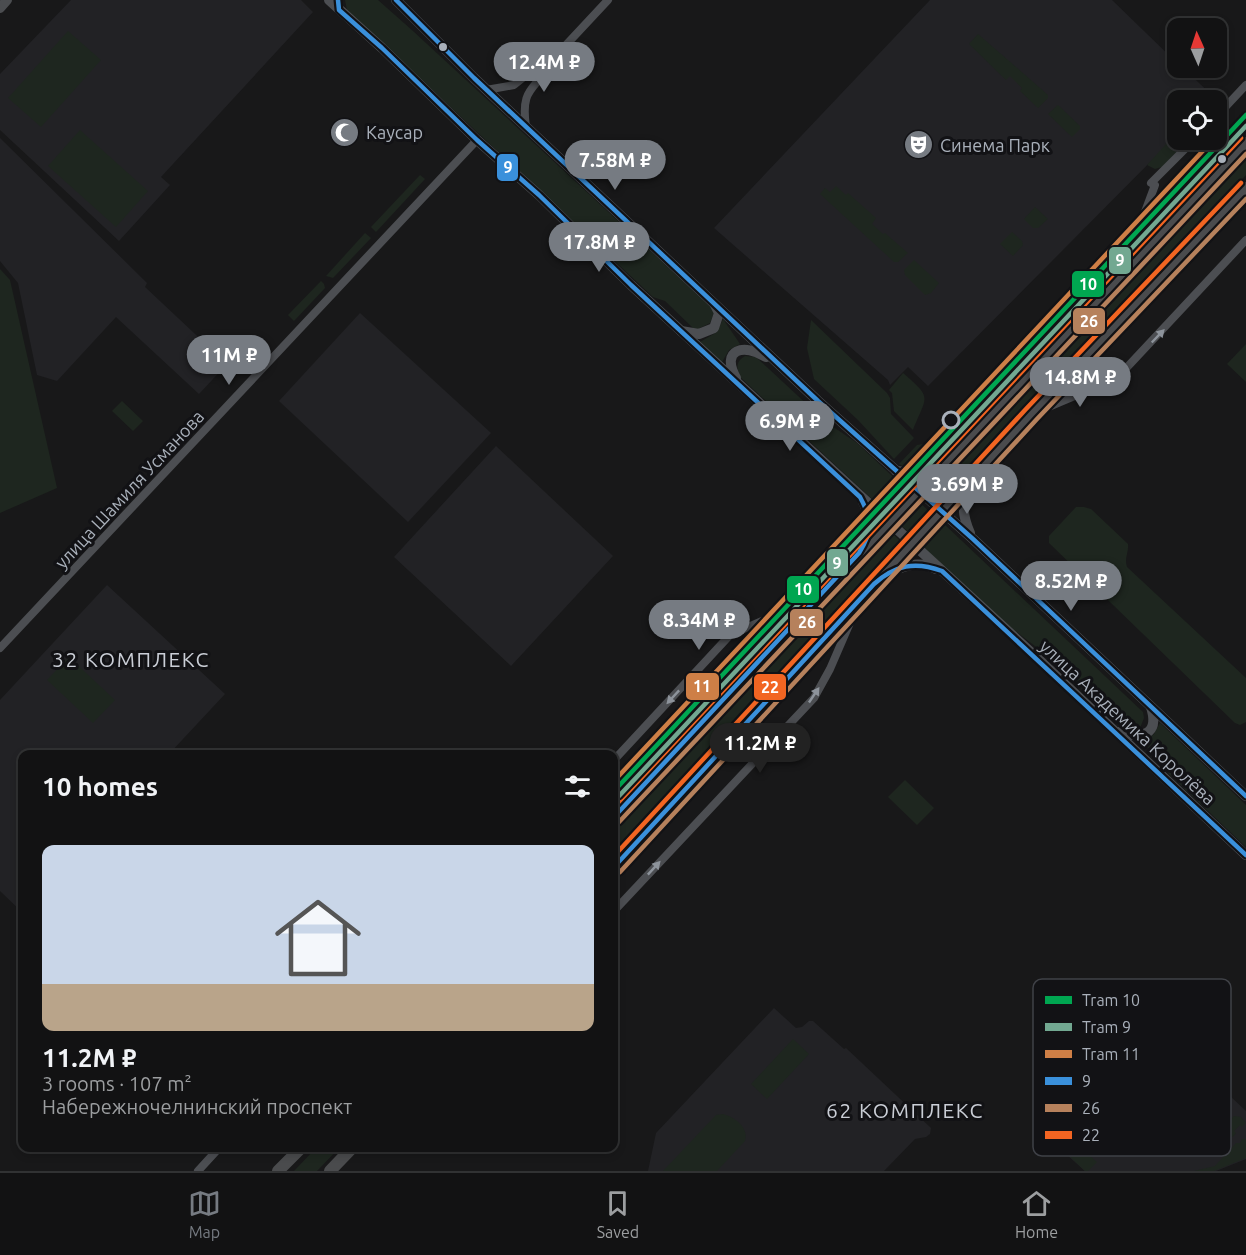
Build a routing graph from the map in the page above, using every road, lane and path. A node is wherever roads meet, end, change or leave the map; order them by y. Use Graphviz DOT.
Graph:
graph roads {
  1 [pos="7,0"];
  2 [pos="329,0"];
  3 [pos="396,0"];
  4 [pos="608,0"];
  5 [pos="338,5"];
  6 [pos="0,8"];
  7 [pos="552,60"];
  8 [pos="1246,85"];
  9 [pos="486,90"];
  10 [pos="1227,105"];
  11 [pos="526,127"];
  12 [pos="477,140"];
  13 [pos="1246,142"];
  14 [pos="1184,150"];
  15 [pos="1246,188"];
  16 [pos="1246,240"];
  17 [pos="1122,275"];
  18 [pos="715,303"];
  19 [pos="681,331"];
  20 [pos="784,369"];
  21 [pos="740,385"];
  22 [pos="1032,414"];
  23 [pos="945,463"];
  24 [pos="895,471"];
  25 [pos="968,484"];
  26 [pos="918,492"];
  27 [pos="860,497"];
  28 [pos="942,512"];
  29 [pos="889,523"];
  30 [pos="973,539"];
  31 [pos="912,544"];
  32 [pos="859,553"];
  33 [pos="942,571"];
  34 [pos="883,576"];
  35 [pos="822,595"];
  36 [pos="858,604"];
  37 [pos="0,648"];
  38 [pos="1150,706"];
  39 [pos="1114,731"];
  40 [pos="618,756"];
  41 [pos="1246,796"];
  42 [pos="618,813"];
  43 [pos="1246,855"];
  44 [pos="618,863"];
  45 [pos="618,907"];
  46 [pos="215,1152"];
  47 [pos="297,1152"];
  48 [pos="348,1152"];
  49 [pos="198,1171"];
  50 [pos="278,1171"];
  51 [pos="330,1171"];
  1 -- 6 [label="main road"];
  2 -- 5 [label="street, улица Академика Королёва"];
  3 -- 9 [label="street, улица Академика Королёва"];
  4 -- 7 [label="street"];
  5 -- 12 [label="street, улица Академика Королёва"];
  7 -- 9 [label="street"];
  7 -- 11 [label="street"];
  8 -- 10 [label="street"];
  9 -- 11 [label="street, улица Академика Королёва"];
  11 -- 18 [label="street, улица Академика Королёва"];
  12 -- 19 [label="street, улица Академика Королёва"];
  12 -- 37 [label="street, улица Шамиля Усманова"];
  13 -- 17 [label="main road"];
  14 -- 17 [label="street"];
  15 -- 22 [label="main road"];
  22 -- 16 [label="street, one-way"];
  17 -- 23 [label="main road"];
  18 -- 19 [label="street"];
  18 -- 20 [label="street, улица Академика Королёва"];
  19 -- 21 [label="street, улица Академика Королёва"];
  20 -- 21 [label="street"];
  20 -- 24 [label="street, улица Академика Королёва"];
  21 -- 27 [label="street, улица Академика Королёва"];
  22 -- 25 [label="main road"];
  23 -- 24 [label="street"];
  23 -- 26 [label="main road"];
  24 -- 26 [label="street, улица Академика Королёва"];
  25 -- 28 [label="main road"];
  25 -- 30 [label="street"];
  26 -- 28 [label="street, улица Академика Королёва"];
  26 -- 29 [label="main road"];
  27 -- 29 [label="street, улица Академика Королёва"];
  27 -- 32 [label="street"];
  28 -- 30 [label="street, улица Академика Королёва"];
  28 -- 31 [label="main road"];
  29 -- 31 [label="street, улица Академика Королёва"];
  29 -- 32 [label="main road"];
  30 -- 38 [label="street, улица Академика Королёва"];
  31 -- 33 [label="street, улица Академика Королёва"];
  31 -- 34 [label="main road"];
  32 -- 35 [label="main road"];
  33 -- 34 [label="street"];
  33 -- 39 [label="street, улица Академика Королёва"];
  34 -- 36 [label="main road"];
  35 -- 40 [label="street, one-way"];
  35 -- 42 [label="main road"];
  36 -- 44 [label="main road"];
  45 -- 36 [label="street, one-way"];
  38 -- 39 [label="street"];
  38 -- 41 [label="street, улица Академика Королёва"];
  39 -- 43 [label="street, улица Академика Королёва"];
  46 -- 49 [label="street"];
  47 -- 50 [label="main road"];
  48 -- 51 [label="main road"];
}
